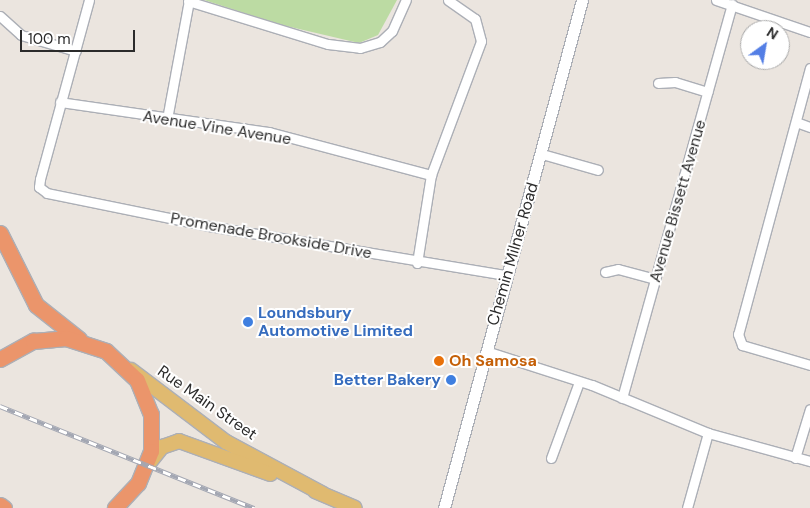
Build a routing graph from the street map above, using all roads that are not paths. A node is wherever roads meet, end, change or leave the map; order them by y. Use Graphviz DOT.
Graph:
graph roads {
  1 [pos="90,0"];
  2 [pos="188,0"];
  3 [pos="406,0"];
  4 [pos="448,0"];
  5 [pos="582,0"];
  6 [pos="716,0"];
  7 [pos="732,4"];
  8 [pos="0,16"];
  9 [pos="810,32"];
  10 [pos="76,51"];
  11 [pos="810,68"];
  12 [pos="658,83"];
  13 [pos="708,92"];
  14 [pos="60,102"];
  15 [pos="167,118"];
  16 [pos="796,122"];
  17 [pos="810,127"];
  18 [pos="542,154"];
  19 [pos="598,170"];
  20 [pos="431,174"];
  21 [pos="0,233"];
  22 [pos="417,263"];
  23 [pos="605,272"];
  24 [pos="506,275"];
  25 [pos="656,279"];
  26 [pos="82,341"];
  27 [pos="486,351"];
  28 [pos="0,359"];
  29 [pos="810,365"];
  30 [pos="126,366"];
  31 [pos="579,382"];
  32 [pos="622,398"];
  33 [pos="810,408"];
  34 [pos="708,433"];
  35 [pos="551,458"];
  36 [pos="796,458"];
  37 [pos="810,461"];
  38 [pos="146,468"];
  39 [pos="322,494"];
  40 [pos="0,505"];
  41 [pos="4,508"];
  42 [pos="115,508"];
  43 [pos="355,508"];
  44 [pos="444,508"];
  45 [pos="687,508"];
  1 -- 10 [label="street"];
  2 -- 3 [label="street"];
  2 -- 15 [label="street"];
  4 -- 20 [label="street"];
  5 -- 18 [label="street, Chemin Milner Road"];
  6 -- 7 [label="street"];
  7 -- 9 [label="street"];
  7 -- 13 [label="street, Avenue Bissett Avenue"];
  8 -- 10 [label="street"];
  10 -- 14 [label="street"];
  11 -- 16 [label="street"];
  12 -- 13 [label="street"];
  13 -- 25 [label="street, Avenue Bissett Avenue"];
  14 -- 15 [label="street, Avenue Vine Avenue"];
  14 -- 22 [label="street, Promenade Brookside Drive"];
  15 -- 20 [label="street, Avenue Vine Avenue"];
  16 -- 17 [label="street"];
  16 -- 29 [label="street"];
  18 -- 19 [label="street"];
  18 -- 24 [label="street, Chemin Milner Road"];
  20 -- 22 [label="street"];
  21 -- 26 [label="highway"];
  22 -- 24 [label="street, Promenade Brookside Drive"];
  23 -- 25 [label="street"];
  24 -- 27 [label="street, Chemin Milner Road"];
  25 -- 32 [label="street, Avenue Bissett Avenue"];
  26 -- 28 [label="highway"];
  26 -- 30 [label="highway"];
  27 -- 31 [label="street"];
  27 -- 44 [label="street, Chemin Milner Road"];
  30 -- 38 [label="highway"];
  30 -- 39 [label="main road, Rue Main Street"];
  31 -- 32 [label="street"];
  31 -- 35 [label="street"];
  32 -- 34 [label="street"];
  33 -- 36 [label="street"];
  34 -- 36 [label="street"];
  34 -- 45 [label="street"];
  36 -- 37 [label="street"];
  38 -- 39 [label="main road, Rue Main Street"];
  38 -- 42 [label="highway"];
  39 -- 43 [label="main road, Rue Main Street"];
  40 -- 41 [label="highway"];
}
